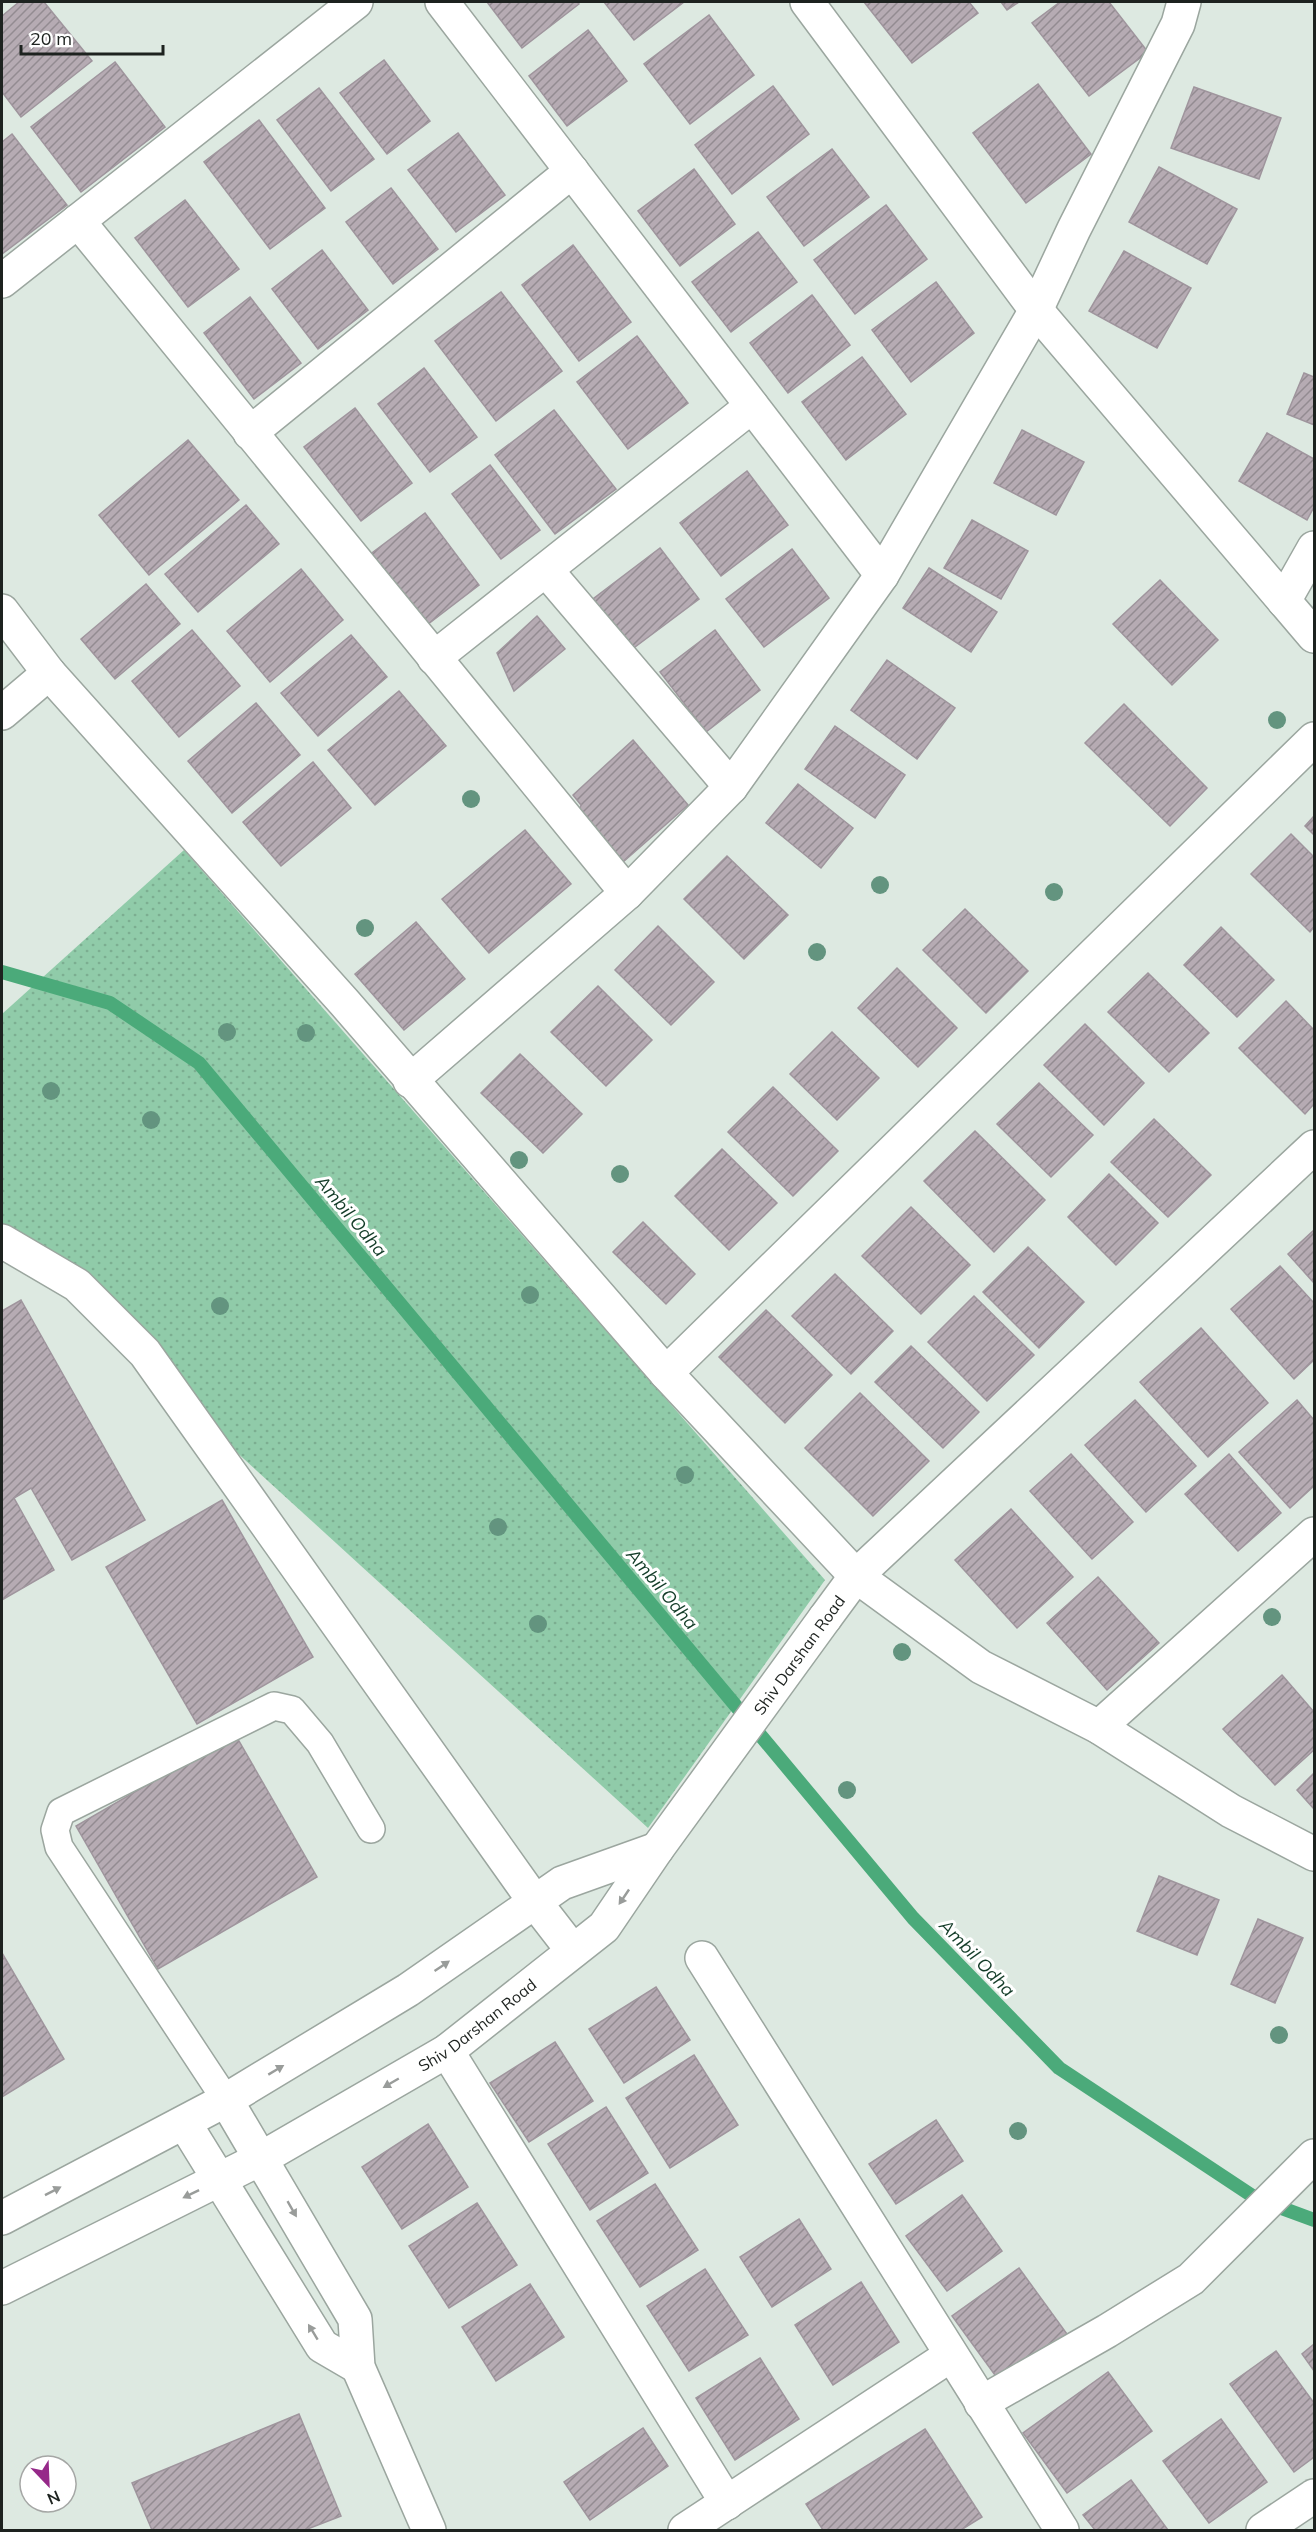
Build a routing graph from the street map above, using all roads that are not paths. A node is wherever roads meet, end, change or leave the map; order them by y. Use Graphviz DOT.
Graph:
graph roads {
  1 [pos="356,2"];
  2 [pos="442,2"];
  3 [pos="807,2"];
  4 [pos="1174,9"];
  5 [pos="572,171"];
  6 [pos="78,221"];
  7 [pos="2,281"];
  8 [pos="1036,310"];
  9 [pos="752,406"];
  10 [pos="250,432"];
  11 [pos="1314,548"];
  12 [pos="546,570"];
  13 [pos="882,575"];
  14 [pos="1284,601"];
  15 [pos="2,611"];
  16 [pos="1314,636"];
  17 [pos="434,658"];
  18 [pos="50,673"];
  19 [pos="2,713"];
  20 [pos="1314,739"];
  21 [pos="731,787"];
  22 [pos="627,894"];
  23 [pos="410,1081"];
  24 [pos="1314,1147"];
  25 [pos="2,1241"];
  26 [pos="666,1373"];
  27 [pos="1314,1534"];
  28 [pos="856,1576"];
  29 [pos="1099,1727"];
  30 [pos="371,1829"];
  31 [pos="657,1849"];
  32 [pos="1314,1854"];
  33 [pos="535,1902"];
  34 [pos="573,1951"];
  35 [pos="702,1958"];
  36 [pos="447,2051"];
  37 [pos="226,2100"];
  38 [pos="185,2124"];
  39 [pos="1314,2156"];
  40 [pos="262,2158"];
  41 [pos="220,2180"];
  42 [pos="2,2218"];
  43 [pos="2,2288"];
  44 [pos="951,2355"];
  45 [pos="358,2367"];
  46 [pos="981,2403"];
  47 [pos="1314,2496"];
  48 [pos="727,2503"];
  49 [pos="429,2530"];
  50 [pos="685,2530"];
  51 [pos="1062,2530"];
  52 [pos="1263,2530"];
  1 -- 6 [label="street"];
  2 -- 5 [label="street"];
  3 -- 8 [label="street"];
  4 -- 8 [label="street"];
  5 -- 9 [label="street"];
  5 -- 10 [label="street"];
  6 -- 7 [label="street"];
  6 -- 10 [label="street"];
  8 -- 13 [label="street"];
  8 -- 14 [label="street"];
  9 -- 12 [label="street"];
  9 -- 13 [label="street"];
  10 -- 17 [label="street"];
  11 -- 14 [label="street"];
  12 -- 17 [label="street"];
  12 -- 21 [label="street"];
  13 -- 21 [label="street"];
  14 -- 16 [label="street"];
  15 -- 18 [label="street"];
  17 -- 22 [label="street"];
  18 -- 19 [label="street"];
  18 -- 23 [label="street"];
  20 -- 26 [label="street"];
  21 -- 22 [label="street"];
  22 -- 23 [label="street"];
  23 -- 26 [label="street"];
  24 -- 28 [label="street, Shiv Darshan Road"];
  25 -- 33 [label="street"];
  26 -- 28 [label="street"];
  27 -- 29 [label="street"];
  28 -- 29 [label="street"];
  28 -- 31 [label="street, Shiv Darshan Road"];
  29 -- 32 [label="street"];
  30 -- 37 [label="lane"];
  31 -- 33 [label="street"];
  31 -- 34 [label="street, Shiv Darshan Road, one-way"];
  33 -- 34 [label="street"];
  37 -- 33 [label="street, one-way"];
  34 -- 36 [label="street, Shiv Darshan Road"];
  35 -- 44 [label="street"];
  36 -- 40 [label="street, Shiv Darshan Road, one-way"];
  36 -- 48 [label="street"];
  37 -- 38 [label="street"];
  37 -- 40 [label="street"];
  38 -- 41 [label="street"];
  42 -- 38 [label="street, one-way"];
  39 -- 46 [label="street"];
  40 -- 41 [label="street, Shiv Darshan Road"];
  40 -- 45 [label="street, one-way"];
  41 -- 43 [label="street, Shiv Darshan Road, one-way"];
  45 -- 41 [label="street, one-way"];
  44 -- 46 [label="street"];
  44 -- 48 [label="street"];
  45 -- 49 [label="street"];
  46 -- 51 [label="street"];
  47 -- 52 [label="street"];
  48 -- 50 [label="street"];
}
